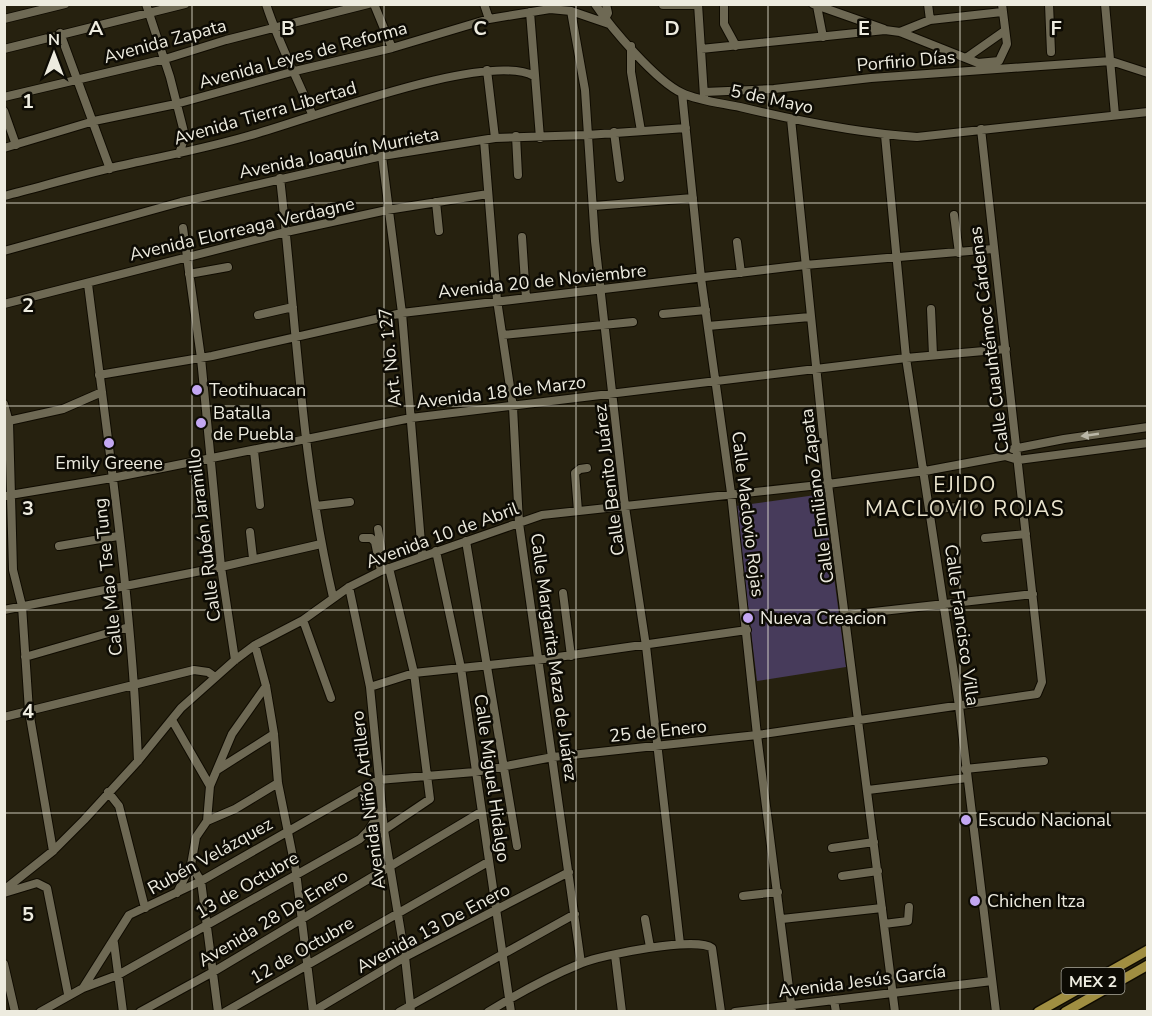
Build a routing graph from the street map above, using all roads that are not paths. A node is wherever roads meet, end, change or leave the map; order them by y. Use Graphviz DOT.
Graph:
graph roads {
  1 [pos="65,4"];
  2 [pos="146,4"];
  3 [pos="184,4"];
  4 [pos="266,4"];
  5 [pos="368,4"];
  6 [pos="374,4"];
  7 [pos="484,4"];
  8 [pos="595,4"];
  9 [pos="606,4"];
  10 [pos="724,4"];
  11 [pos="928,4"];
  12 [pos="1049,4"];
  13 [pos="1105,4"];
  14 [pos="663,5"];
  15 [pos="698,5"];
  16 [pos="815,5"];
  17 [pos="1002,8"];
  18 [pos="571,11"];
  19 [pos="530,12"];
  20 [pos="149,14"];
  21 [pos="4,19"];
  22 [pos="489,19"];
  23 [pos="930,20"];
  24 [pos="607,21"];
  25 [pos="274,29"];
  26 [pos="885,30"];
  27 [pos="900,32"];
  28 [pos="1004,32"];
  29 [pos="60,33"];
  30 [pos="823,37"];
  31 [pos="631,46"];
  32 [pos="736,46"];
  33 [pos="392,48"];
  34 [pos="4,49"];
  35 [pos="701,49"];
  36 [pos="1051,52"];
  37 [pos="966,58"];
  38 [pos="165,59"];
  39 [pos="1111,61"];
  40 [pos="487,70"];
  41 [pos="295,71"];
  42 [pos="1148,73"];
  43 [pos="534,76"];
  44 [pos="76,79"];
  45 [pos="732,90"];
  46 [pos="682,93"];
  47 [pos="704,96"];
  48 [pos="4,97"];
  49 [pos="176,104"];
  50 [pos="731,105"];
  51 [pos="4,111"];
  52 [pos="1148,112"];
  53 [pos="312,114"];
  54 [pos="1115,115"];
  55 [pos="791,119"];
  56 [pos="94,121"];
  57 [pos="687,128"];
  58 [pos="981,129"];
  59 [pos="642,131"];
  60 [pos="614,132"];
  61 [pos="587,135"];
  62 [pos="885,135"];
  63 [pos="516,136"];
  64 [pos="495,138"];
  65 [pos="540,138"];
  66 [pos="484,140"];
  67 [pos="16,145"];
  68 [pos="4,148"];
  69 [pos="179,154"];
  70 [pos="382,156"];
  71 [pos="110,169"];
  72 [pos="518,176"];
  73 [pos="280,178"];
  74 [pos="620,178"];
  75 [pos="488,194"];
  76 [pos="4,196"];
  77 [pos="693,198"];
  78 [pos="436,202"];
  79 [pos="594,206"];
  80 [pos="387,210"];
  81 [pos="954,215"];
  82 [pos="183,228"];
  83 [pos="439,231"];
  84 [pos="286,232"];
  85 [pos="522,237"];
  86 [pos="737,242"];
  87 [pos="993,249"];
  88 [pos="4,251"];
  89 [pos="959,253"];
  90 [pos="897,258"];
  91 [pos="187,259"];
  92 [pos="805,265"];
  93 [pos="228,267"];
  94 [pos="741,273"];
  95 [pos="189,274"];
  96 [pos="701,278"];
  97 [pos="87,284"];
  98 [pos="602,291"];
  99 [pos="526,298"];
  100 [pos="497,300"];
  101 [pos="6,304"];
  102 [pos="294,308"];
  103 [pos="931,309"];
  104 [pos="706,310"];
  105 [pos="402,313"];
  106 [pos="663,314"];
  107 [pos="258,315"];
  108 [pos="810,317"];
  109 [pos="633,322"];
  110 [pos="605,324"];
  111 [pos="708,326"];
  112 [pos="503,335"];
  113 [pos="297,336"];
  114 [pos="1006,349"];
  115 [pos="933,356"];
  116 [pos="201,358"];
  117 [pos="906,358"];
  118 [pos="816,369"];
  119 [pos="99,375"];
  120 [pos="714,381"];
  121 [pos="102,392"];
  122 [pos="614,393"];
  123 [pos="4,404"];
  124 [pos="513,407"];
  125 [pos="411,418"];
  126 [pos="7,422"];
  127 [pos="1148,427"];
  128 [pos="307,438"];
  129 [pos="1148,443"];
  130 [pos="1016,447"];
  131 [pos="254,451"];
  132 [pos="1005,456"];
  133 [pos="210,459"];
  134 [pos="1018,460"];
  135 [pos="587,468"];
  136 [pos="925,471"];
  137 [pos="112,478"];
  138 [pos="828,484"];
  139 [pos="731,493"];
  140 [pos="7,496"];
  141 [pos="350,502"];
  142 [pos="260,505"];
  143 [pos="315,506"];
  144 [pos="974,506"];
  145 [pos="625,507"];
  146 [pos="930,510"];
  147 [pos="578,511"];
  148 [pos="519,523"];
  149 [pos="378,529"];
  150 [pos="250,532"];
  151 [pos="1026,534"];
  152 [pos="118,536"];
  153 [pos="363,538"];
  154 [pos="985,538"];
  155 [pos="466,541"];
  156 [pos="321,544"];
  157 [pos="59,546"];
  158 [pos="435,551"];
  159 [pos="422,555"];
  160 [pos="253,558"];
  161 [pos="221,567"];
  162 [pos="385,570"];
  163 [pos="9,571"];
  164 [pos="126,586"];
  165 [pos="349,586"];
  166 [pos="563,593"];
  167 [pos="1033,594"];
  168 [pos="333,597"];
  169 [pos="942,603"];
  170 [pos="22,606"];
  171 [pos="4,610"];
  172 [pos="847,615"];
  173 [pos="303,620"];
  174 [pos="129,627"];
  175 [pos="747,630"];
  176 [pos="255,645"];
  177 [pos="646,646"];
  178 [pos="571,656"];
  179 [pos="25,657"];
  180 [pos="235,660"];
  181 [pos="537,660"];
  182 [pos="487,664"];
  183 [pos="461,668"];
  184 [pos="414,673"];
  185 [pos="215,677"];
  186 [pos="135,684"];
  187 [pos="266,686"];
  188 [pos="370,687"];
  189 [pos="1041,690"];
  190 [pos="331,698"];
  191 [pos="959,706"];
  192 [pos="29,711"];
  193 [pos="4,717"];
  194 [pos="172,720"];
  195 [pos="858,721"];
  196 [pos="274,734"];
  197 [pos="757,735"];
  198 [pos="656,747"];
  199 [pos="553,757"];
  200 [pos="138,761"];
  201 [pos="1044,761"];
  202 [pos="504,768"];
  203 [pos="216,771"];
  204 [pos="475,772"];
  205 [pos="966,773"];
  206 [pos="428,776"];
  207 [pos="378,780"];
  208 [pos="278,783"];
  209 [pos="210,786"];
  210 [pos="868,790"];
  211 [pos="108,792"];
  212 [pos="382,809"];
  213 [pos="481,812"];
  214 [pos="207,821"];
  215 [pos="289,830"];
  216 [pos="384,830"];
  217 [pos="874,842"];
  218 [pos="517,846"];
  219 [pos="832,848"];
  220 [pos="53,851"];
  221 [pos="488,862"];
  222 [pos="191,865"];
  223 [pos="389,866"];
  224 [pos="878,871"];
  225 [pos="296,872"];
  226 [pos="568,872"];
  227 [pos="842,876"];
  228 [pos="201,881"];
  229 [pos="4,892"];
  230 [pos="778,892"];
  231 [pos="177,894"];
  232 [pos="742,896"];
  233 [pos="909,907"];
  234 [pos="146,908"];
  235 [pos="882,908"];
  236 [pos="496,910"];
  237 [pos="398,911"];
  238 [pos="575,914"];
  239 [pos="645,919"];
  240 [pos="782,919"];
  241 [pos="300,920"];
  242 [pos="884,924"];
  243 [pos="206,926"];
  244 [pos="114,943"];
  245 [pos="680,944"];
  246 [pos="650,947"];
  247 [pos="1148,950"];
  248 [pos="503,954"];
  249 [pos="615,955"];
  250 [pos="405,957"];
  251 [pos="581,963"];
  252 [pos="4,964"];
  253 [pos="306,965"];
  254 [pos="1148,965"];
  255 [pos="213,972"];
  256 [pos="118,975"];
  257 [pos="992,981"];
  258 [pos="83,988"];
  259 [pos="893,993"];
  260 [pos="68,994"];
  261 [pos="509,999"];
  262 [pos="834,1000"];
  263 [pos="410,1008"];
  264 [pos="792,1008"];
  265 [pos="15,1011"];
  266 [pos="40,1011"];
  267 [pos="123,1011"];
  268 [pos="140,1011"];
  269 [pos="218,1011"];
  270 [pos="225,1011"];
  271 [pos="312,1011"];
  272 [pos="399,1011"];
  273 [pos="488,1011"];
  274 [pos="511,1011"];
  275 [pos="622,1011"];
  276 [pos="721,1011"];
  277 [pos="735,1011"];
  278 [pos="749,1011"];
  279 [pos="836,1011"];
  280 [pos="895,1011"];
  281 [pos="996,1011"];
  282 [pos="1038,1011"];
  283 [pos="1065,1011"];
  1 -- 21 [label="street"];
  2 -- 20 [label="street"];
  3 -- 20 [label="street"];
  4 -- 25 [label="street"];
  5 -- 25 [label="street, Avenida Zapata"];
  6 -- 33 [label="street"];
  7 -- 22 [label="street"];
  8 -- 24 [label="street, 5 de Mayo"];
  9 -- 24 [label="street"];
  10 -- 32 [label="street"];
  11 -- 23 [label="street"];
  12 -- 36 [label="street"];
  13 -- 39 [label="street"];
  14 -- 15 [label="street"];
  15 -- 35 [label="street"];
  16 -- 26 [label="street"];
  16 -- 30 [label="street"];
  17 -- 23 [label="street"];
  17 -- 28 [label="street"];
  18 -- 19 [label="street, Avenida Leyes de Reforma"];
  18 -- 24 [label="street, Avenida Leyes de Reforma"];
  18 -- 61 [label="street, Calle Benito Juárez"];
  19 -- 22 [label="street, Avenida Leyes de Reforma"];
  19 -- 43 [label="street"];
  20 -- 29 [label="street"];
  20 -- 38 [label="street"];
  22 -- 33 [label="street, Avenida Leyes de Reforma"];
  23 -- 27 [label="street"];
  24 -- 31 [label="street, 5 de Mayo"];
  25 -- 38 [label="street, Avenida Zapata"];
  25 -- 41 [label="street"];
  26 -- 27 [label="street"];
  26 -- 30 [label="street"];
  27 -- 37 [label="street"];
  28 -- 37 [label="street"];
  28 -- 37 [label="street"];
  29 -- 34 [label="street"];
  29 -- 44 [label="street"];
  30 -- 32 [label="street"];
  31 -- 46 [label="street, 5 de Mayo"];
  31 -- 59 [label="street"];
  32 -- 35 [label="street"];
  33 -- 41 [label="street, Avenida Leyes de Reforma"];
  35 -- 47 [label="street"];
  38 -- 44 [label="street, Avenida Zapata"];
  38 -- 49 [label="street"];
  39 -- 42 [label="street"];
  39 -- 45 [label="street, Porfirio Días"];
  39 -- 54 [label="street"];
  40 -- 43 [label="street, Avenida Tierra Libertad"];
  40 -- 53 [label="street, Avenida Tierra Libertad"];
  40 -- 64 [label="street"];
  41 -- 49 [label="street, Avenida Leyes de Reforma"];
  41 -- 53 [label="street"];
  43 -- 65 [label="street"];
  44 -- 48 [label="street, Avenida Zapata"];
  44 -- 56 [label="street"];
  45 -- 47 [label="street, Porfirio Días"];
  45 -- 50 [label="street"];
  46 -- 47 [label="street, 5 de Mayo"];
  46 -- 57 [label="street, Calle Maclovio Rojas"];
  47 -- 50 [label="street, 5 de Mayo"];
  49 -- 56 [label="street, Avenida Leyes de Reforma"];
  49 -- 69 [label="street"];
  50 -- 55 [label="street, 5 de Mayo"];
  51 -- 67 [label="street"];
  52 -- 54 [label="street, 5 de Mayo"];
  53 -- 69 [label="street, Avenida Tierra Libertad"];
  54 -- 58 [label="street, 5 de Mayo"];
  55 -- 62 [label="street, 5 de Mayo"];
  55 -- 92 [label="street, Calle Emiliano Zapata"];
  56 -- 67 [label="street, Avenida Leyes de Reforma"];
  56 -- 71 [label="street"];
  57 -- 59 [label="street, Avenida Joaquín Murrieta"];
  57 -- 77 [label="street, Calle Maclovio Rojas"];
  58 -- 62 [label="street, 5 de Mayo"];
  58 -- 87 [label="street, Calle Cuauhtémoc Cárdenas"];
  59 -- 60 [label="street, Avenida Joaquín Murrieta"];
  60 -- 61 [label="street, Avenida Joaquín Murrieta"];
  60 -- 74 [label="street"];
  61 -- 65 [label="street, Avenida Joaquín Murrieta"];
  61 -- 79 [label="street, Calle Benito Juárez"];
  62 -- 90 [label="street, Calle Francisco Villa"];
  63 -- 64 [label="street, Avenida Joaquín Murrieta"];
  63 -- 65 [label="street, Avenida Joaquín Murrieta"];
  63 -- 72 [label="street"];
  64 -- 66 [label="street, Avenida Joaquín Murrieta"];
  66 -- 70 [label="street, Avenida Joaquín Murrieta"];
  66 -- 75 [label="street, Calle Margarita Maza de Juárez"];
  67 -- 68 [label="street, Avenida Leyes de Reforma"];
  69 -- 71 [label="street, Avenida Tierra Libertad"];
  70 -- 73 [label="street, Avenida Joaquín Murrieta"];
  70 -- 80 [label="street, Art. No. 127"];
  71 -- 76 [label="street, Avenida Tierra Libertad"];
  73 -- 84 [label="street"];
  73 -- 88 [label="street, Avenida Joaquín Murrieta"];
  75 -- 78 [label="street, Avenida Elorreaga Verdagne"];
  75 -- 100 [label="street, Calle Margarita Maza de Juárez"];
  77 -- 79 [label="street"];
  77 -- 96 [label="street, Calle Maclovio Rojas"];
  78 -- 80 [label="street, Avenida Elorreaga Verdagne"];
  78 -- 83 [label="street"];
  79 -- 98 [label="street, Calle Benito Juárez"];
  80 -- 84 [label="street, Avenida Elorreaga Verdagne"];
  80 -- 105 [label="street, Art. No. 127"];
  81 -- 89 [label="street"];
  82 -- 91 [label="street, Calle Rubén Jaramillo"];
  84 -- 91 [label="street, Avenida Elorreaga Verdagne"];
  84 -- 102 [label="street"];
  85 -- 99 [label="street"];
  86 -- 94 [label="street"];
  87 -- 89 [label="street, Avenida 20 de Noviembre"];
  87 -- 114 [label="street, Calle Cuauhtémoc Cárdenas"];
  89 -- 90 [label="street, Avenida 20 de Noviembre"];
  90 -- 92 [label="street, Avenida 20 de Noviembre"];
  90 -- 117 [label="street, Calle Francisco Villa"];
  91 -- 95 [label="street, Calle Rubén Jaramillo"];
  91 -- 97 [label="street, Avenida Elorreaga Verdagne"];
  92 -- 94 [label="street, Avenida 20 de Noviembre"];
  92 -- 108 [label="street, Calle Emiliano Zapata"];
  93 -- 95 [label="street"];
  94 -- 96 [label="street, Avenida 20 de Noviembre"];
  95 -- 116 [label="street, Calle Rubén Jaramillo"];
  96 -- 98 [label="street, Avenida 20 de Noviembre"];
  96 -- 104 [label="street, Calle Maclovio Rojas"];
  97 -- 101 [label="street, Avenida Elorreaga Verdagne"];
  97 -- 119 [label="street, Calle Mao Tse Tung"];
  98 -- 99 [label="street, Avenida 20 de Noviembre"];
  98 -- 110 [label="street, Calle Benito Juárez"];
  99 -- 100 [label="street, Avenida 20 de Noviembre"];
  100 -- 105 [label="street, Avenida 20 de Noviembre"];
  100 -- 112 [label="street, Calle Margarita Maza de Juárez"];
  102 -- 107 [label="street"];
  102 -- 113 [label="street"];
  103 -- 115 [label="street"];
  104 -- 106 [label="street"];
  104 -- 111 [label="street, Calle Maclovio Rojas"];
  105 -- 113 [label="street, Avenida 20 de Noviembre"];
  105 -- 125 [label="street, Art. No. 127"];
  108 -- 111 [label="street"];
  108 -- 118 [label="street, Calle Emiliano Zapata"];
  109 -- 110 [label="street"];
  110 -- 112 [label="street"];
  110 -- 122 [label="street, Calle Benito Juárez"];
  111 -- 120 [label="street, Calle Maclovio Rojas"];
  112 -- 124 [label="street, Calle Margarita Maza de Juárez"];
  113 -- 116 [label="street, Avenida 20 de Noviembre"];
  113 -- 128 [label="street"];
  114 -- 115 [label="street, Avenida 18 de Marzo"];
  114 -- 130 [label="street, Calle Cuauhtémoc Cárdenas"];
  115 -- 117 [label="street, Avenida 18 de Marzo"];
  116 -- 119 [label="street, Avenida 20 de Noviembre"];
  116 -- 133 [label="street, Calle Rubén Jaramillo"];
  117 -- 118 [label="street, Avenida 18 de Marzo"];
  117 -- 136 [label="street, Calle Francisco Villa"];
  118 -- 120 [label="street, Avenida 18 de Marzo"];
  118 -- 138 [label="street, Calle Emiliano Zapata"];
  119 -- 121 [label="street, Calle Mao Tse Tung"];
  120 -- 122 [label="street, Avenida 18 de Marzo"];
  120 -- 139 [label="street, Calle Maclovio Rojas"];
  121 -- 126 [label="street"];
  121 -- 137 [label="street, Calle Mao Tse Tung"];
  122 -- 124 [label="street, Avenida 18 de Marzo"];
  122 -- 145 [label="street, Calle Benito Juárez"];
  123 -- 126 [label="street"];
  124 -- 125 [label="street, Avenida 18 de Marzo"];
  124 -- 148 [label="street, Calle Margarita Maza de Juárez"];
  125 -- 128 [label="street, Avenida 18 de Marzo"];
  125 -- 159 [label="street, Art. No. 127"];
  126 -- 140 [label="street"];
  127 -- 130 [label="street, one-way"];
  128 -- 131 [label="street, Avenida 18 de Marzo"];
  128 -- 143 [label="street"];
  129 -- 134 [label="street"];
  130 -- 132 [label="street"];
  130 -- 134 [label="street, Calle Cuauhtémoc Cárdenas"];
  131 -- 133 [label="street, Avenida 18 de Marzo"];
  131 -- 142 [label="street"];
  132 -- 134 [label="street"];
  132 -- 136 [label="street, Avenida 10 de Abril"];
  133 -- 137 [label="street, Avenida 18 de Marzo"];
  133 -- 161 [label="street, Calle Rubén Jaramillo"];
  134 -- 151 [label="street, Calle Cuauhtémoc Cárdenas"];
  135 -- 147 [label="street"];
  136 -- 138 [label="street, Avenida 10 de Abril"];
  136 -- 146 [label="street, Calle Francisco Villa"];
  137 -- 140 [label="street, Avenida 18 de Marzo"];
  137 -- 152 [label="street, Calle Mao Tse Tung"];
  138 -- 139 [label="street, Avenida 10 de Abril"];
  138 -- 172 [label="street, Calle Emiliano Zapata"];
  139 -- 145 [label="street, Avenida 10 de Abril"];
  139 -- 175 [label="street, Calle Maclovio Rojas"];
  140 -- 163 [label="street"];
  141 -- 143 [label="street"];
  143 -- 156 [label="street"];
  144 -- 146 [label="street"];
  145 -- 147 [label="street, Avenida 10 de Abril"];
  145 -- 177 [label="street, Calle Benito Juárez"];
  146 -- 169 [label="street, Calle Francisco Villa"];
  147 -- 148 [label="street, Avenida 10 de Abril"];
  148 -- 155 [label="street, Avenida 10 de Abril"];
  148 -- 181 [label="street, Calle Margarita Maza de Juárez"];
  149 -- 162 [label="street"];
  150 -- 160 [label="street"];
  151 -- 154 [label="street"];
  151 -- 167 [label="street, Calle Cuauhtémoc Cárdenas"];
  152 -- 157 [label="street"];
  152 -- 164 [label="street, Calle Mao Tse Tung"];
  153 -- 162 [label="street"];
  155 -- 158 [label="street, Avenida 10 de Abril"];
  155 -- 182 [label="street"];
  156 -- 160 [label="street"];
  156 -- 168 [label="street"];
  158 -- 159 [label="street, Avenida 10 de Abril"];
  158 -- 183 [label="street, Calle Miguel Hidalgo"];
  159 -- 162 [label="street, Avenida 10 de Abril"];
  160 -- 161 [label="street"];
  161 -- 164 [label="street"];
  161 -- 180 [label="street, Calle Rubén Jaramillo"];
  162 -- 165 [label="street, Avenida 10 de Abril"];
  162 -- 184 [label="street"];
  163 -- 170 [label="street"];
  164 -- 170 [label="street"];
  164 -- 174 [label="street, Calle Mao Tse Tung"];
  165 -- 168 [label="street, Avenida 10 de Abril"];
  165 -- 188 [label="street, Avenida Niño Artillero"];
  166 -- 178 [label="street"];
  167 -- 169 [label="street"];
  167 -- 189 [label="street, Calle Cuauhtémoc Cárdenas"];
  168 -- 173 [label="street, Avenida 10 de Abril"];
  169 -- 172 [label="street"];
  169 -- 191 [label="street, Calle Francisco Villa"];
  170 -- 171 [label="street"];
  170 -- 179 [label="street"];
  172 -- 195 [label="street, Calle Emiliano Zapata"];
  173 -- 176 [label="street, Avenida 10 de Abril"];
  173 -- 190 [label="street"];
  174 -- 179 [label="street"];
  174 -- 186 [label="street, Calle Mao Tse Tung"];
  175 -- 177 [label="street"];
  175 -- 197 [label="street, Calle Maclovio Rojas"];
  176 -- 180 [label="street, Avenida 10 de Abril"];
  176 -- 187 [label="street"];
  177 -- 178 [label="street"];
  177 -- 198 [label="street, Calle Benito Juárez"];
  178 -- 181 [label="street"];
  179 -- 192 [label="street"];
  180 -- 185 [label="street, Avenida 10 de Abril"];
  181 -- 182 [label="street"];
  181 -- 199 [label="street, Calle Margarita Maza de Juárez"];
  182 -- 183 [label="street"];
  182 -- 202 [label="street"];
  183 -- 184 [label="street"];
  183 -- 204 [label="street, Calle Miguel Hidalgo"];
  184 -- 188 [label="street"];
  184 -- 206 [label="street"];
  185 -- 186 [label="street"];
  185 -- 194 [label="street, Avenida 10 de Abril"];
  186 -- 192 [label="street"];
  186 -- 200 [label="street, Calle Mao Tse Tung"];
  187 -- 196 [label="street"];
  187 -- 203 [label="street"];
  188 -- 207 [label="street, Avenida Niño Artillero"];
  189 -- 191 [label="street, 25 de Enero"];
  191 -- 195 [label="street, 25 de Enero"];
  191 -- 205 [label="street, Calle Francisco Villa"];
  192 -- 193 [label="street"];
  192 -- 220 [label="street"];
  194 -- 200 [label="street, Avenida 10 de Abril"];
  194 -- 209 [label="street"];
  195 -- 197 [label="street, 25 de Enero"];
  195 -- 210 [label="street, Calle Emiliano Zapata"];
  196 -- 203 [label="street"];
  196 -- 208 [label="street"];
  197 -- 198 [label="street, 25 de Enero"];
  197 -- 230 [label="street, Calle Maclovio Rojas"];
  198 -- 199 [label="street, 25 de Enero"];
  198 -- 245 [label="street, Calle Benito Juárez"];
  199 -- 202 [label="street, 25 de Enero"];
  199 -- 226 [label="street, Calle Margarita Maza de Juárez"];
  200 -- 211 [label="street, Avenida 10 de Abril"];
  201 -- 205 [label="street"];
  202 -- 204 [label="street, 25 de Enero"];
  202 -- 218 [label="street"];
  203 -- 209 [label="street"];
  204 -- 206 [label="street, 25 de Enero"];
  204 -- 213 [label="street, Calle Miguel Hidalgo"];
  205 -- 210 [label="street"];
  205 -- 257 [label="street, Calle Francisco Villa"];
  206 -- 207 [label="street, 25 de Enero"];
  206 -- 216 [label="street"];
  207 -- 212 [label="street, Avenida Niño Artillero"];
  207 -- 215 [label="street, 25 de Enero"];
  208 -- 214 [label="street"];
  208 -- 215 [label="street"];
  209 -- 214 [label="street"];
  210 -- 217 [label="street, Calle Emiliano Zapata"];
  211 -- 220 [label="street, Avenida 10 de Abril"];
  211 -- 234 [label="street"];
  212 -- 216 [label="street, Avenida Niño Artillero"];
  212 -- 225 [label="street, 13 de Octubre"];
  213 -- 221 [label="street, Calle Miguel Hidalgo"];
  213 -- 223 [label="street, Avenida 28 De Enero"];
  214 -- 222 [label="street"];
  215 -- 225 [label="street"];
  215 -- 228 [label="street, Rubén Velázquez"];
  216 -- 223 [label="street, Avenida Niño Artillero"];
  217 -- 219 [label="street"];
  217 -- 224 [label="street, Calle Emiliano Zapata"];
  220 -- 229 [label="street, Avenida 10 de Abril"];
  221 -- 236 [label="street, Calle Miguel Hidalgo"];
  221 -- 237 [label="street, 12 de Octubre"];
  222 -- 228 [label="street"];
  222 -- 231 [label="street"];
  223 -- 237 [label="street, Avenida Niño Artillero"];
  223 -- 241 [label="street, Avenida 28 De Enero"];
  224 -- 227 [label="street"];
  224 -- 235 [label="street, Calle Emiliano Zapata"];
  225 -- 241 [label="street"];
  225 -- 243 [label="street, 13 de Octubre"];
  226 -- 236 [label="street, Avenida 13 De Enero"];
  226 -- 238 [label="street, Calle Margarita Maza de Juárez"];
  228 -- 231 [label="street, Rubén Velázquez"];
  228 -- 243 [label="street"];
  229 -- 260 [label="street"];
  230 -- 232 [label="street"];
  230 -- 240 [label="street, Calle Maclovio Rojas"];
  231 -- 234 [label="street, Rubén Velázquez"];
  233 -- 242 [label="street"];
  234 -- 244 [label="street"];
  235 -- 240 [label="street"];
  235 -- 242 [label="street, Calle Emiliano Zapata"];
  236 -- 248 [label="street, Calle Miguel Hidalgo"];
  236 -- 250 [label="street, Avenida 13 De Enero"];
  237 -- 250 [label="street, Avenida Niño Artillero"];
  237 -- 253 [label="street, 12 de Octubre"];
  238 -- 248 [label="street"];
  238 -- 251 [label="street, Calle Margarita Maza de Juárez"];
  239 -- 246 [label="street"];
  240 -- 264 [label="street, Calle Maclovio Rojas"];
  241 -- 253 [label="street"];
  241 -- 255 [label="street, Avenida 28 De Enero"];
  242 -- 259 [label="street, Calle Emiliano Zapata"];
  243 -- 255 [label="street"];
  243 -- 256 [label="street, 13 de Octubre"];
  244 -- 256 [label="street"];
  244 -- 258 [label="street"];
  245 -- 246 [label="street"];
  245 -- 276 [label="street"];
  246 -- 249 [label="street"];
  247 -- 282 [label="main road, MEX 2"];
  248 -- 261 [label="street, Calle Miguel Hidalgo"];
  248 -- 263 [label="street"];
  249 -- 251 [label="street"];
  249 -- 275 [label="street"];
  250 -- 263 [label="street, Avenida Niño Artillero"];
  250 -- 271 [label="street, Avenida 13 De Enero"];
  251 -- 261 [label="street"];
  252 -- 265 [label="street"];
  253 -- 270 [label="street, 12 de Octubre"];
  253 -- 271 [label="street"];
  254 -- 283 [label="main road, MEX 2"];
  255 -- 268 [label="street, Avenida 28 De Enero"];
  255 -- 269 [label="street"];
  256 -- 258 [label="street, 13 de Octubre"];
  256 -- 267 [label="street"];
  257 -- 259 [label="street, Avenida Jesús García"];
  257 -- 281 [label="street, Calle Francisco Villa"];
  258 -- 260 [label="street"];
  259 -- 262 [label="street, Avenida Jesús García"];
  259 -- 280 [label="street, Calle Emiliano Zapata"];
  260 -- 266 [label="street"];
  261 -- 273 [label="street"];
  261 -- 274 [label="street, Calle Miguel Hidalgo"];
  262 -- 264 [label="street, Avenida Jesús García"];
  262 -- 279 [label="street"];
  263 -- 272 [label="street"];
  264 -- 278 [label="street, Avenida Jesús García"];
  277 -- 278 [label="street, Avenida Jesús García"];
}
